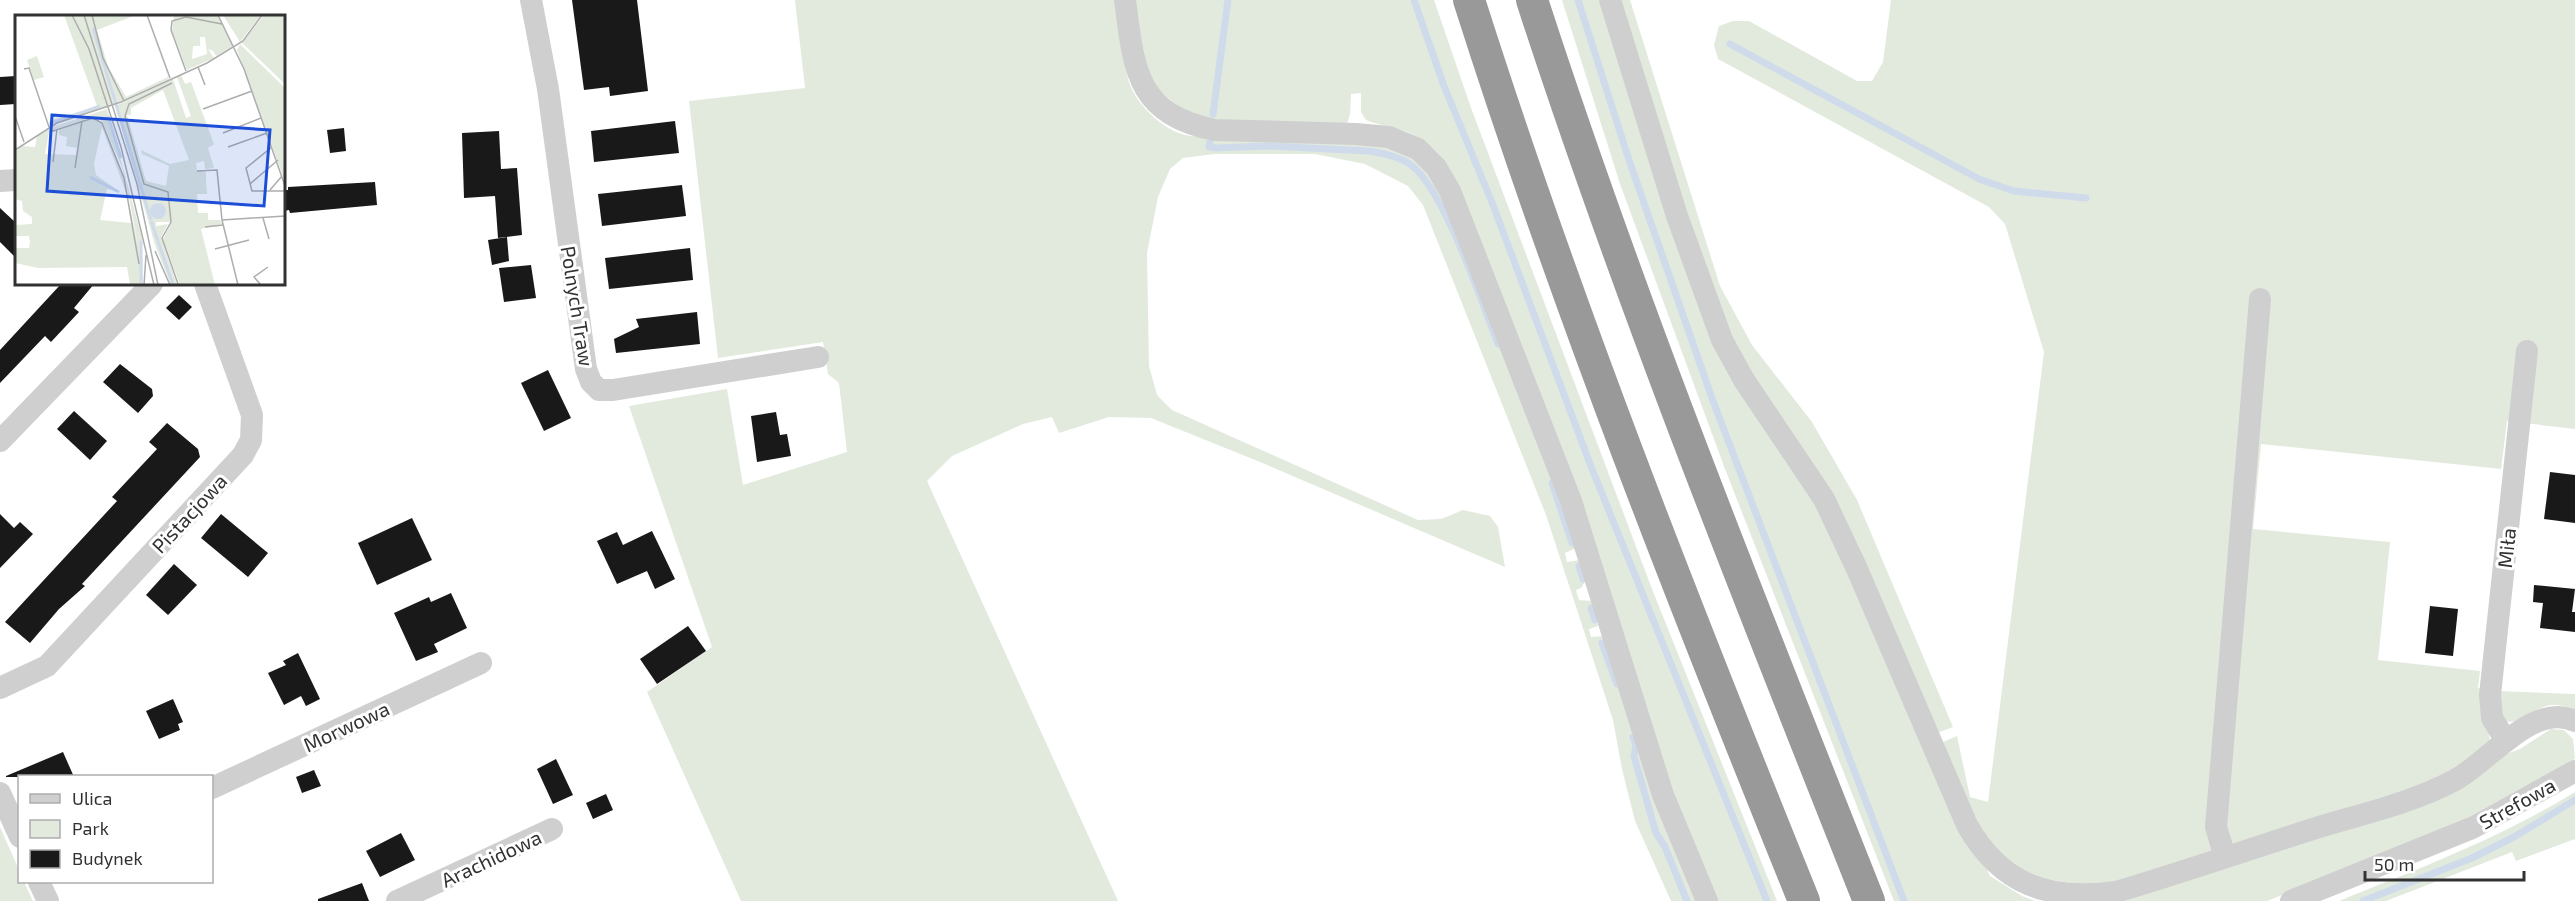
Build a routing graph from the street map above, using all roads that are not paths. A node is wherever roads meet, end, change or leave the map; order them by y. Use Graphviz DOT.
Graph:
graph roads {
  1 [pos="531,0"];
  2 [pos="1125,0"];
  3 [pos="1469,0"];
  4 [pos="1532,0"];
  5 [pos="1610,0"];
  6 [pos="15,180"];
  7 [pos="0,181"];
  8 [pos="151,285"];
  9 [pos="205,285"];
  10 [pos="2260,299"];
  11 [pos="2527,351"];
  12 [pos="818,357"];
  13 [pos="0,441"];
  14 [pos="481,663"];
  15 [pos="0,688"];
  16 [pos="2575,721"];
  17 [pos="2506,741"];
  18 [pos="2575,771"];
  19 [pos="213,789"];
  20 [pos="0,793"];
  21 [pos="552,830"];
  22 [pos="18,833"];
  23 [pos="2225,857"];
  24 [pos="39,883"];
  25 [pos="48,901"];
  26 [pos="398,901"];
  27 [pos="1707,901"];
  28 [pos="1803,901"];
  29 [pos="1869,901"];
  30 [pos="2291,901"];
  1 -- 12 [label="street, Polnych Traw"];
  2 -- 27 [label="street"];
  3 -- 28 [label="highway"];
  4 -- 29 [label="highway"];
  5 -- 23 [label="street"];
  6 -- 7 [label="street"];
  8 -- 13 [label="street"];
  9 -- 15 [label="street, Pistacjowa"];
  10 -- 23 [label="street"];
  11 -- 17 [label="street, Miła"];
  14 -- 19 [label="street, Morwowa"];
  16 -- 17 [label="street"];
  17 -- 23 [label="street"];
  18 -- 30 [label="street, Strefowa"];
  20 -- 22 [label="street"];
  21 -- 26 [label="street, Arachidowa"];
  24 -- 25 [label="street"];
}
